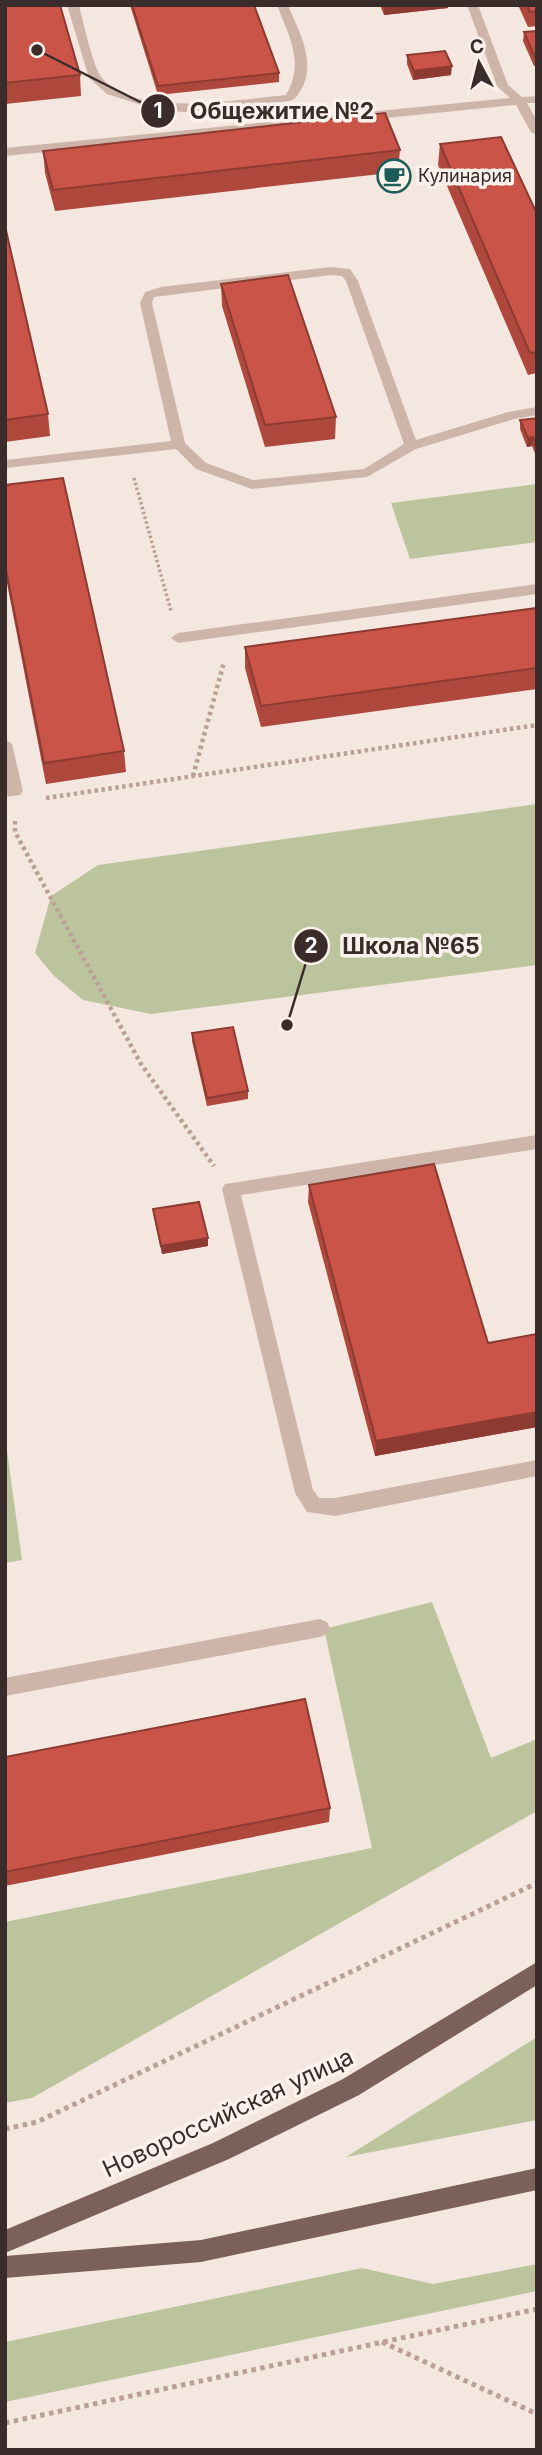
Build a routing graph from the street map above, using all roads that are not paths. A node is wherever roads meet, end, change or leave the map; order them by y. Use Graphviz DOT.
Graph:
graph roads {
  1 [pos="73,5"];
  2 [pos="282,5"];
  3 [pos="472,5"];
  4 [pos="537,99"];
  5 [pos="520,101"];
  6 [pos="537,132"];
  7 [pos="5,152"];
  8 [pos="537,411"];
  9 [pos="179,444"];
  10 [pos="411,446"];
  11 [pos="5,464"];
  12 [pos="537,589"];
  13 [pos="178,638"];
  14 [pos="5,744"];
  15 [pos="10,792"];
  16 [pos="537,1142"];
  17 [pos="537,1468"];
  18 [pos="320,1628"];
  19 [pos="5,1687"];
  20 [pos="537,1973"];
  21 [pos="537,2179"];
  22 [pos="5,2242"];
  23 [pos="5,2267"];
  1 -- 2 [label="lane"];
  3 -- 5 [label="lane"];
  4 -- 5 [label="lane"];
  5 -- 6 [label="lane"];
  5 -- 7 [label="lane"];
  8 -- 10 [label="lane"];
  9 -- 10 [label="lane"];
  9 -- 10 [label="lane"];
  9 -- 11 [label="lane"];
  12 -- 13 [label="lane"];
  14 -- 15 [label="lane"];
  16 -- 17 [label="lane"];
  18 -- 19 [label="lane"];
  20 -- 22 [label="main road, Новороссийская улица"];
  21 -- 23 [label="main road"];
}
